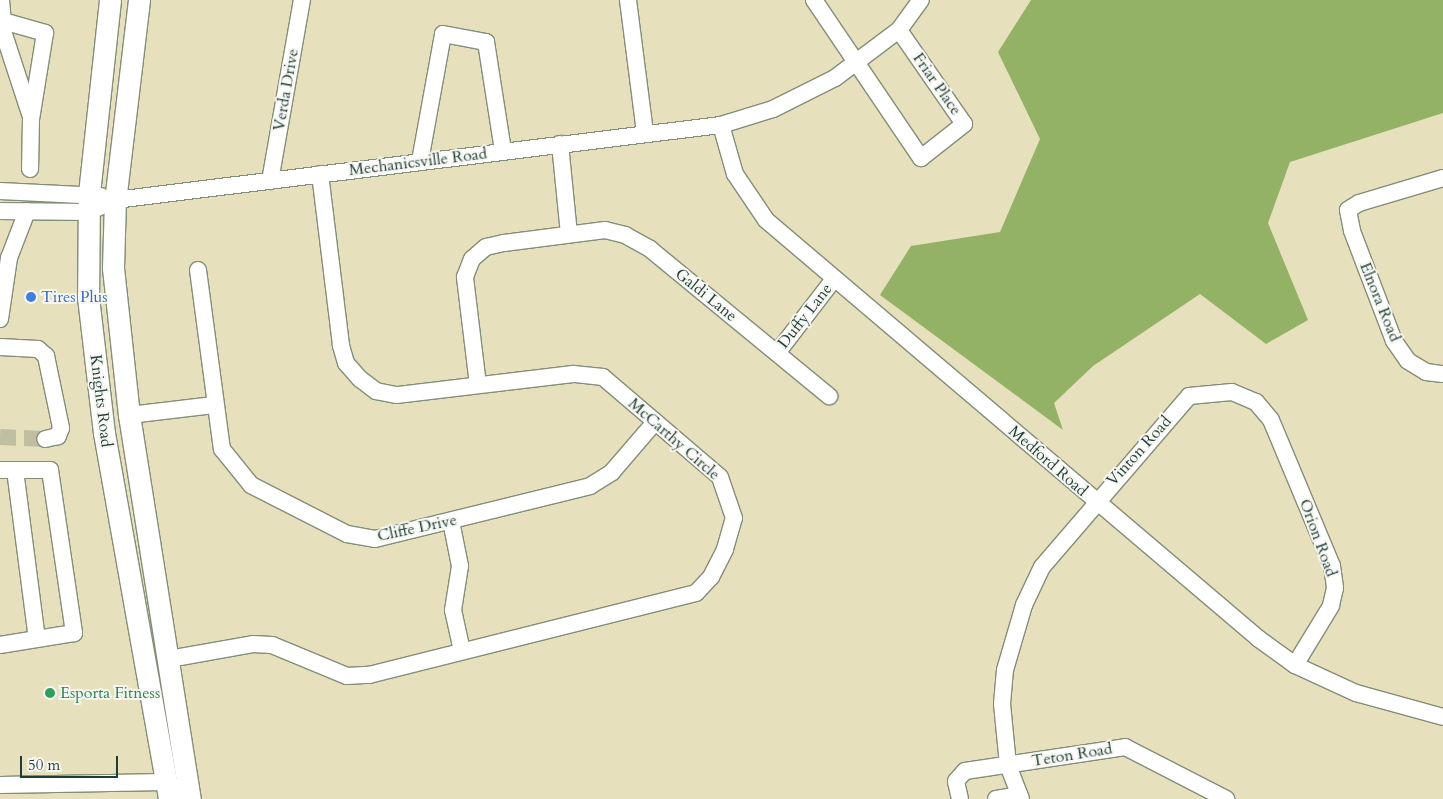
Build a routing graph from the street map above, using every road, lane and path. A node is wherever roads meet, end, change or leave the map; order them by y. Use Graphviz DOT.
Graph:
graph roads {
  1 [pos="1,0"];
  2 [pos="110,0"];
  3 [pos="139,0"];
  4 [pos="302,0"];
  5 [pos="628,0"];
  6 [pos="814,0"];
  7 [pos="921,0"];
  8 [pos="1,21"];
  9 [pos="899,30"];
  10 [pos="855,66"];
  11 [pos="31,119"];
  12 [pos="721,125"];
  13 [pos="644,132"];
  14 [pos="560,144"];
  15 [pos="503,151"];
  16 [pos="420,161"];
  17 [pos="30,169"];
  18 [pos="320,174"];
  19 [pos="1443,178"];
  20 [pos="270,181"];
  21 [pos="0,191"];
  22 [pos="115,200"];
  23 [pos="89,202"];
  24 [pos="0,211"];
  25 [pos="28,211"];
  26 [pos="569,234"];
  27 [pos="198,270"];
  28 [pos="834,279"];
  29 [pos="0,319"];
  30 [pos="0,347"];
  31 [pos="776,353"];
  32 [pos="1443,374"];
  33 [pos="478,385"];
  34 [pos="829,396"];
  35 [pos="214,405"];
  36 [pos="1262,409"];
  37 [pos="654,422"];
  38 [pos="130,423"];
  39 [pos="104,435"];
  40 [pos="45,439"];
  41 [pos="8,470"];
  42 [pos="1095,501"];
  43 [pos="451,521"];
  44 [pos="37,639"];
  45 [pos="0,645"];
  46 [pos="462,651"];
  47 [pos="169,659"];
  48 [pos="1295,665"];
  49 [pos="1443,718"];
  50 [pos="1008,765"];
  51 [pos="0,785"];
  52 [pos="179,795"];
  53 [pos="1020,797"];
  54 [pos="960,799"];
  55 [pos="996,799"];
  56 [pos="1226,799"];
  1 -- 8 [label="street"];
  2 -- 23 [label="main road, Knights Road"];
  3 -- 22 [label="main road, Knights Road"];
  4 -- 20 [label="street, Verda Drive"];
  5 -- 13 [label="street"];
  6 -- 10 [label="street, Friar Place"];
  7 -- 9 [label="street, Mechanicsville Road"];
  8 -- 11 [label="street"];
  8 -- 11 [label="street"];
  9 -- 10 [label="street, Mechanicsville Road"];
  9 -- 10 [label="street, Friar Place"];
  10 -- 12 [label="street, Mechanicsville Road"];
  11 -- 17 [label="street"];
  12 -- 13 [label="street, Mechanicsville Road"];
  12 -- 28 [label="street, Medford Road"];
  13 -- 14 [label="street, Mechanicsville Road"];
  14 -- 15 [label="street, Mechanicsville Road"];
  14 -- 26 [label="street"];
  15 -- 16 [label="street, Mechanicsville Road"];
  15 -- 16 [label="street"];
  16 -- 18 [label="street, Mechanicsville Road"];
  18 -- 20 [label="street, Mechanicsville Road"];
  18 -- 33 [label="street, McCarthy Circle"];
  19 -- 32 [label="street, Elnora Road"];
  20 -- 22 [label="street, Mechanicsville Road"];
  21 -- 23 [label="street"];
  22 -- 23 [label="street, Mechanicsville Road"];
  22 -- 38 [label="main road, Knights Road"];
  23 -- 25 [label="street"];
  23 -- 39 [label="main road, Knights Road"];
  24 -- 25 [label="street"];
  25 -- 29 [label="street"];
  26 -- 31 [label="street, Galdi Lane"];
  26 -- 33 [label="street, Galdi Lane"];
  27 -- 35 [label="street, Cliffe Drive"];
  28 -- 31 [label="street, Duffy Lane"];
  28 -- 42 [label="street, Medford Road"];
  30 -- 40 [label="street"];
  31 -- 34 [label="street, Galdi Lane"];
  33 -- 37 [label="street, McCarthy Circle"];
  35 -- 38 [label="street"];
  35 -- 43 [label="street, Cliffe Drive"];
  36 -- 42 [label="street, Vinton Road"];
  36 -- 48 [label="street, Orion Road"];
  37 -- 43 [label="street, Cliffe Drive"];
  37 -- 46 [label="street, McCarthy Circle"];
  38 -- 39 [label="main road"];
  38 -- 47 [label="main road, Knights Road"];
  39 -- 52 [label="main road, Knights Road"];
  41 -- 44 [label="street"];
  41 -- 44 [label="street"];
  42 -- 48 [label="street, Medford Road"];
  42 -- 50 [label="street, Vinton Road"];
  43 -- 46 [label="street"];
  44 -- 45 [label="street"];
  46 -- 47 [label="street, McCarthy Circle"];
  47 -- 52 [label="main road, Knights Road"];
  48 -- 49 [label="street, Medford Road"];
  50 -- 53 [label="street, Vinton Road"];
  50 -- 54 [label="street, Teton Road"];
  50 -- 56 [label="street, Teton Road"];
  51 -- 52 [label="street"];
  53 -- 55 [label="street"];
}
